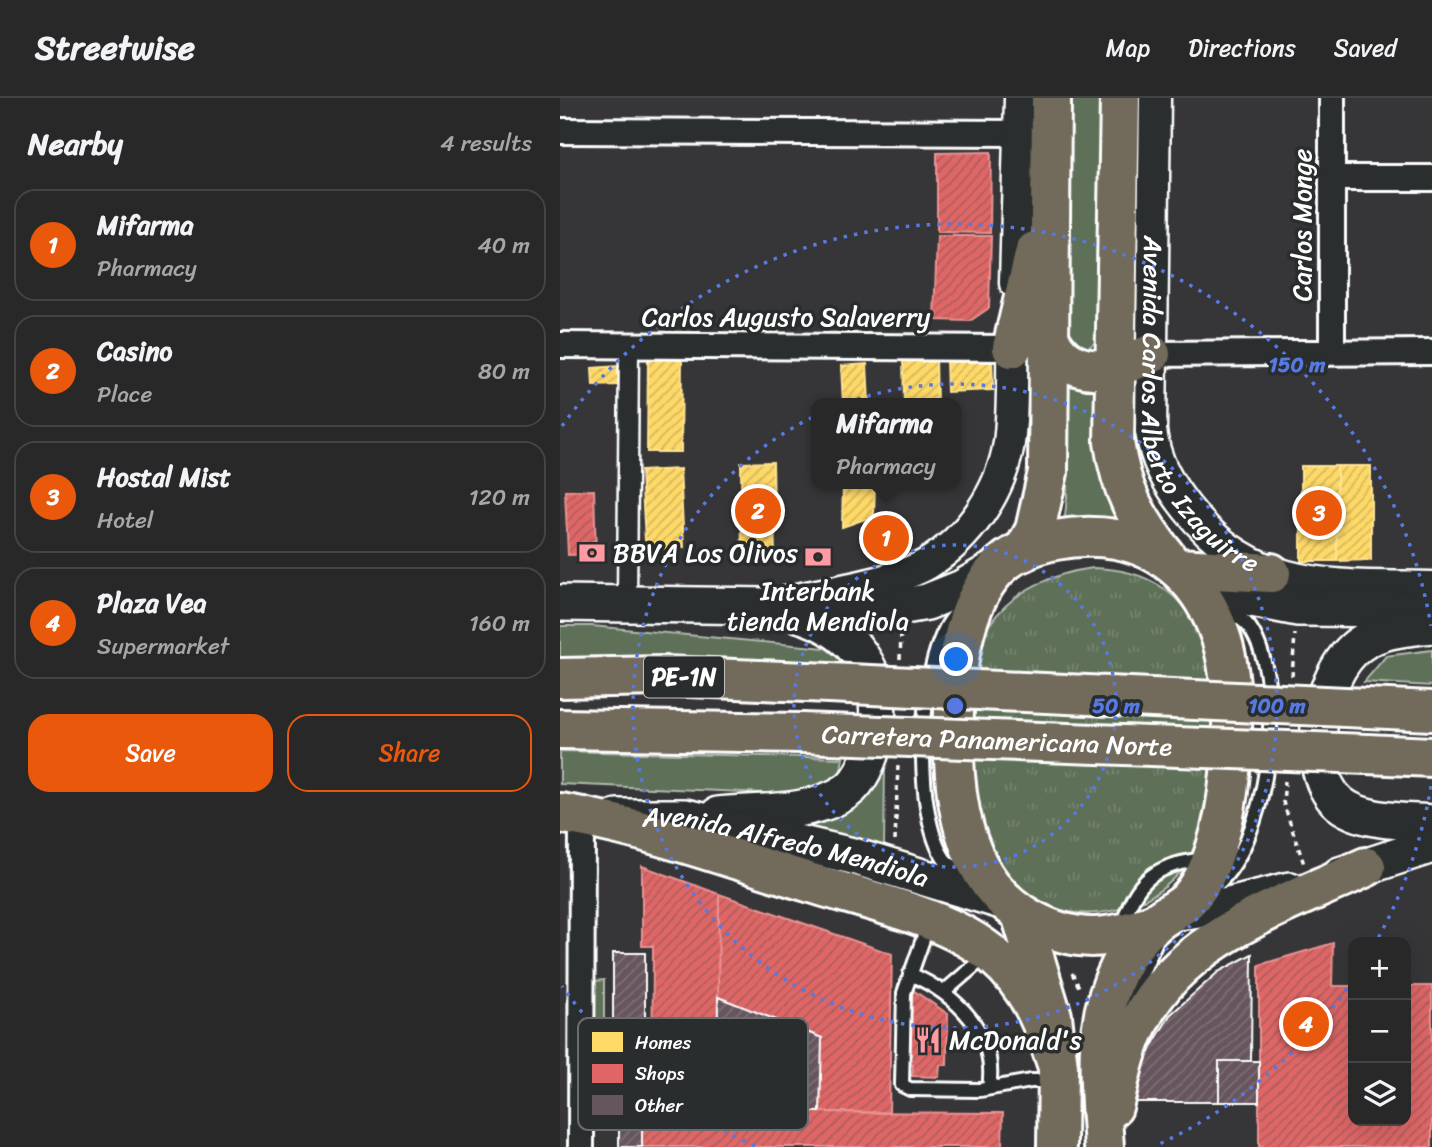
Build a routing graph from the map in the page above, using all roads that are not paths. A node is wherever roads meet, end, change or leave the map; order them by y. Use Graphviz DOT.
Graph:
graph roads {
  1 [pos="1020,98"];
  2 [pos="1120,98"];
  3 [pos="1155,98"];
  4 [pos="1332,98"];
  5 [pos="1040,117"];
  6 [pos="560,131"];
  7 [pos="1333,178"];
  8 [pos="1432,178"];
  9 [pos="1031,335"];
  10 [pos="560,345"];
  11 [pos="629,346"];
  12 [pos="1332,352"];
  13 [pos="1432,352"];
  14 [pos="1151,354"];
  15 [pos="1115,369"];
  16 [pos="1006,561"];
  17 [pos="1271,573"];
  18 [pos="1186,578"];
  19 [pos="1432,587"];
  20 [pos="560,603"];
  21 [pos="627,604"];
  22 [pos="768,606"];
  23 [pos="1432,609"];
  24 [pos="1432,625"];
  25 [pos="560,678"];
  26 [pos="1432,712"];
  27 [pos="560,729"];
  28 [pos="1432,757"];
  29 [pos="567,816"];
  30 [pos="685,817"];
  31 [pos="1432,823"];
  32 [pos="1432,845"];
  33 [pos="1212,858"];
  34 [pos="1366,867"];
  35 [pos="1008,903"];
  36 [pos="1169,913"];
  37 [pos="930,922"];
  38 [pos="1120,936"];
  39 [pos="990,953"];
  40 [pos="910,974"];
  41 [pos="944,992"];
  42 [pos="570,1050"];
  43 [pos="1058,1074"];
  44 [pos="989,1088"];
  45 [pos="1101,1093"];
  46 [pos="578,1099"];
  47 [pos="1057,1147"];
  48 [pos="1106,1147"];
  1 -- 5 [label="street"];
  2 -- 15 [label="main road, Avenida Carlos Alberto Izaguirre"];
  3 -- 14 [label="street, Avenida Carlos Alberto Izaguirre"];
  4 -- 7 [label="street, Carlos Monge"];
  5 -- 6 [label="street"];
  5 -- 9 [label="main road"];
  5 -- 9 [label="main road"];
  7 -- 8 [label="street"];
  7 -- 12 [label="street, Carlos Monge"];
  9 -- 11 [label="street, Carlos Augusto Salaverry"];
  9 -- 15 [label="main road"];
  9 -- 16 [label="main road"];
  9 -- 22 [label="street"];
  10 -- 11 [label="street, Carlos Augusto Salaverry"];
  11 -- 21 [label="street"];
  12 -- 13 [label="street"];
  12 -- 14 [label="street"];
  14 -- 15 [label="main road"];
  14 -- 17 [label="street, Avenida Carlos Alberto Izaguirre"];
  15 -- 18 [label="main road, Avenida Carlos Alberto Izaguirre"];
  16 -- 18 [label="main road"];
  16 -- 22 [label="main road"];
  16 -- 35 [label="main road"];
  17 -- 18 [label="main road"];
  17 -- 19 [label="street, Avenida Carlos Alberto Izaguirre"];
  18 -- 23 [label="main road"];
  18 -- 33 [label="main road, Avenida Carlos Alberto Izaguirre"];
  18 -- 36 [label="lane"];
  20 -- 21 [label="main road"];
  21 -- 22 [label="main road"];
  22 -- 30 [label="main road"];
  24 -- 31 [label="main road"];
  25 -- 26 [label="main road, Carretera Panamericana Norte / PE-1N, bridge"];
  27 -- 28 [label="main road, Carretera Panamericana Norte / PE-1N, bridge"];
  29 -- 30 [label="main road, Avenida Alfredo Mendiola"];
  29 -- 37 [label="main road"];
  29 -- 42 [label="street"];
  30 -- 35 [label="main road, Avenida Alfredo Mendiola"];
  32 -- 34 [label="main road"];
  33 -- 36 [label="main road, Avenida Carlos Alberto Izaguirre"];
  33 -- 38 [label="lane"];
  34 -- 36 [label="main road"];
  34 -- 48 [label="main road"];
  35 -- 38 [label="main road"];
  35 -- 43 [label="main road"];
  36 -- 38 [label="main road"];
  36 -- 45 [label="lane"];
  36 -- 45 [label="main road, Avenida Carlos Alberto Izaguirre"];
  37 -- 39 [label="main road"];
  37 -- 40 [label="lane"];
  39 -- 41 [label="lane"];
  39 -- 43 [label="main road"];
  40 -- 41 [label="lane"];
  40 -- 44 [label="lane"];
  41 -- 44 [label="lane"];
  42 -- 46 [label="street"];
  43 -- 44 [label="lane"];
  43 -- 47 [label="main road"];
  45 -- 48 [label="main road, Avenida Carlos Alberto Izaguirre"];
}
